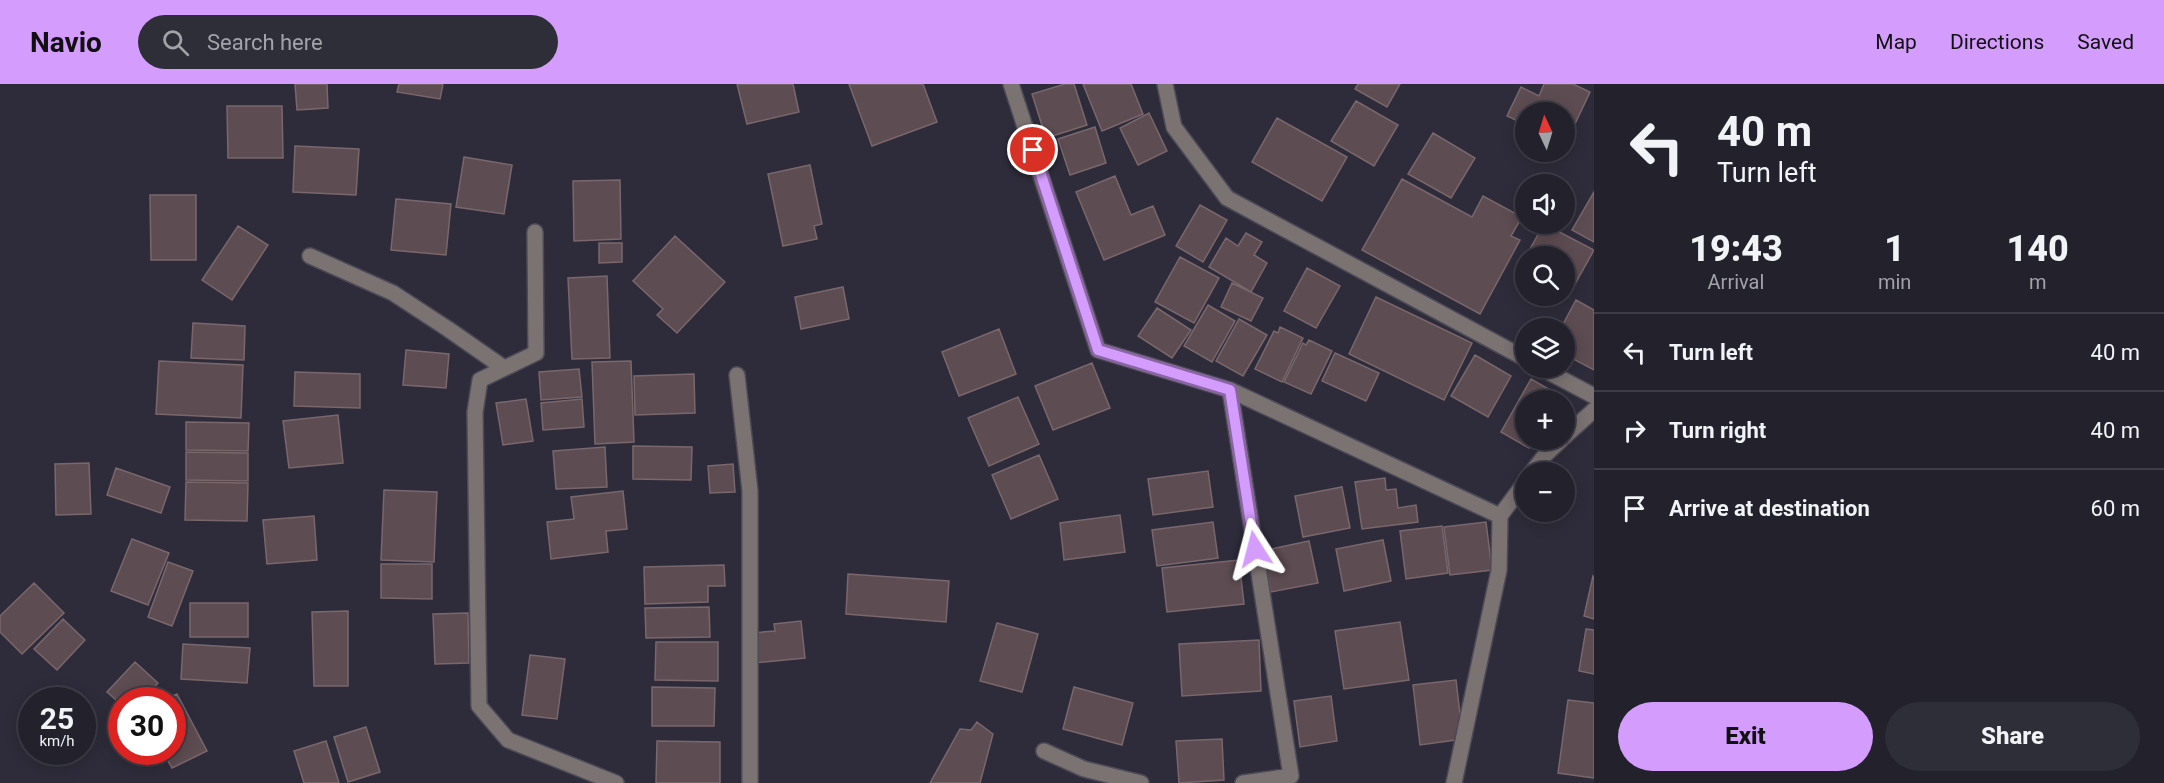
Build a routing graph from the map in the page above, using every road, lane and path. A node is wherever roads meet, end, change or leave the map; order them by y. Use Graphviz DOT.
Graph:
graph roads {
  1 [pos="1011,84"];
  2 [pos="1165,84"];
  3 [pos="535,232"];
  4 [pos="310,256"];
  5 [pos="1515,353"];
  6 [pos="504,368"];
  7 [pos="737,375"];
  8 [pos="1560,378"];
  9 [pos="1230,390"];
  10 [pos="1594,396"];
  11 [pos="1594,410"];
  12 [pos="1575,427"];
  13 [pos="1550,450"];
  14 [pos="1540,462"];
  15 [pos="1515,496"];
  16 [pos="1500,516"];
  17 [pos="1044,751"];
  18 [pos="616,783"];
  19 [pos="750,783"];
  20 [pos="1141,783"];
  21 [pos="1243,783"];
  22 [pos="1454,783"];
  1 -- 9 [label="street"];
  2 -- 5 [label="street"];
  3 -- 6 [label="street"];
  4 -- 6 [label="street"];
  6 -- 18 [label="street"];
  7 -- 19 [label="street"];
  8 -- 10 [label="street"];
  9 -- 16 [label="street"];
  9 -- 21 [label="street"];
  11 -- 12 [label="street"];
  13 -- 14 [label="street"];
  15 -- 16 [label="street"];
  16 -- 22 [label="street"];
  17 -- 20 [label="street"];
}
